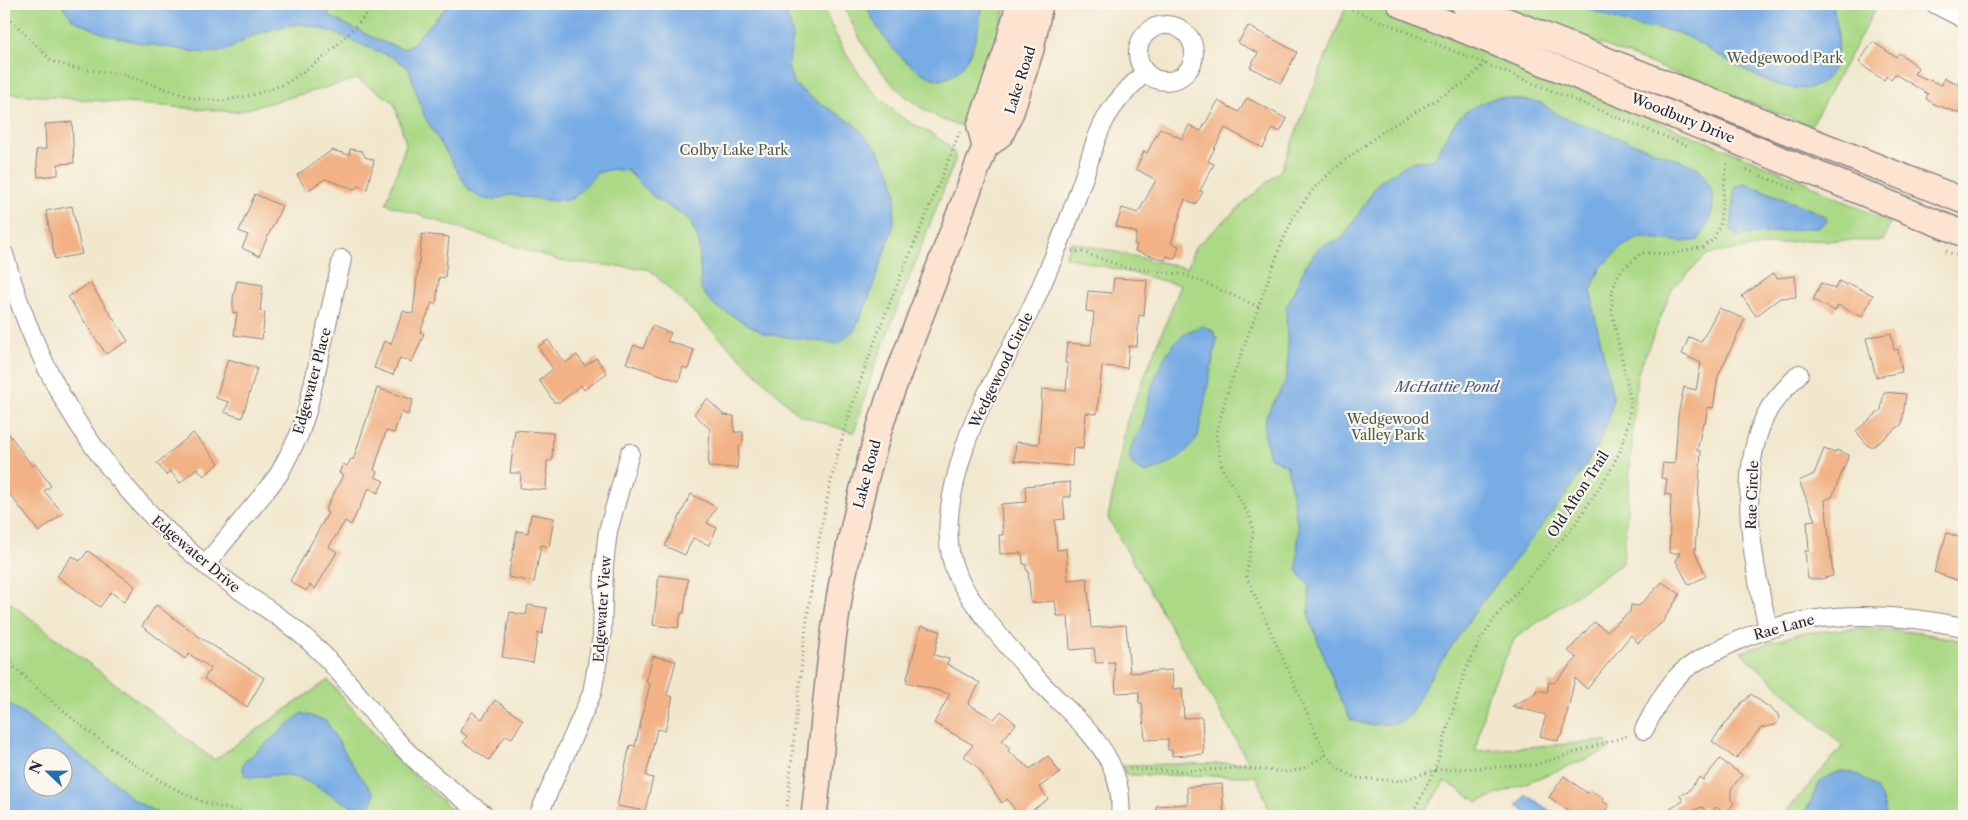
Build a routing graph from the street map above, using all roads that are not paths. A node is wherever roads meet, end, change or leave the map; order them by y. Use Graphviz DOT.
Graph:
graph roads {
  1 [pos="1019,4"];
  2 [pos="1040,4"];
  3 [pos="1400,4"];
  4 [pos="1464,4"];
  5 [pos="1935,4"];
  6 [pos="1964,19"];
  7 [pos="1145,72"];
  8 [pos="985,147"];
  9 [pos="1964,201"];
  10 [pos="1964,234"];
  11 [pos="4,254"];
  12 [pos="342,259"];
  13 [pos="1799,374"];
  14 [pos="630,453"];
  15 [pos="205,565"];
  16 [pos="1964,627"];
  17 [pos="1768,628"];
  18 [pos="1644,730"];
  19 [pos="486,816"];
  20 [pos="538,816"];
  21 [pos="814,816"];
  22 [pos="1120,816"];
  1 -- 8 [label="main road, Lake Road"];
  2 -- 8 [label="main road, Lake Road"];
  3 -- 10 [label="main road, Woodbury Drive"];
  4 -- 9 [label="main road, Woodbury Drive"];
  5 -- 6 [label="street"];
  7 -- 22 [label="street, Wedgewood Circle"];
  8 -- 21 [label="main road, Lake Road"];
  11 -- 15 [label="street, Edgewater Drive"];
  12 -- 15 [label="street, Edgewater Place"];
  13 -- 17 [label="street, Rae Circle"];
  14 -- 20 [label="street, Edgewater View"];
  15 -- 19 [label="street, Edgewater Drive"];
  16 -- 17 [label="street, Rae Lane"];
  17 -- 18 [label="street, Rae Lane"];
}
